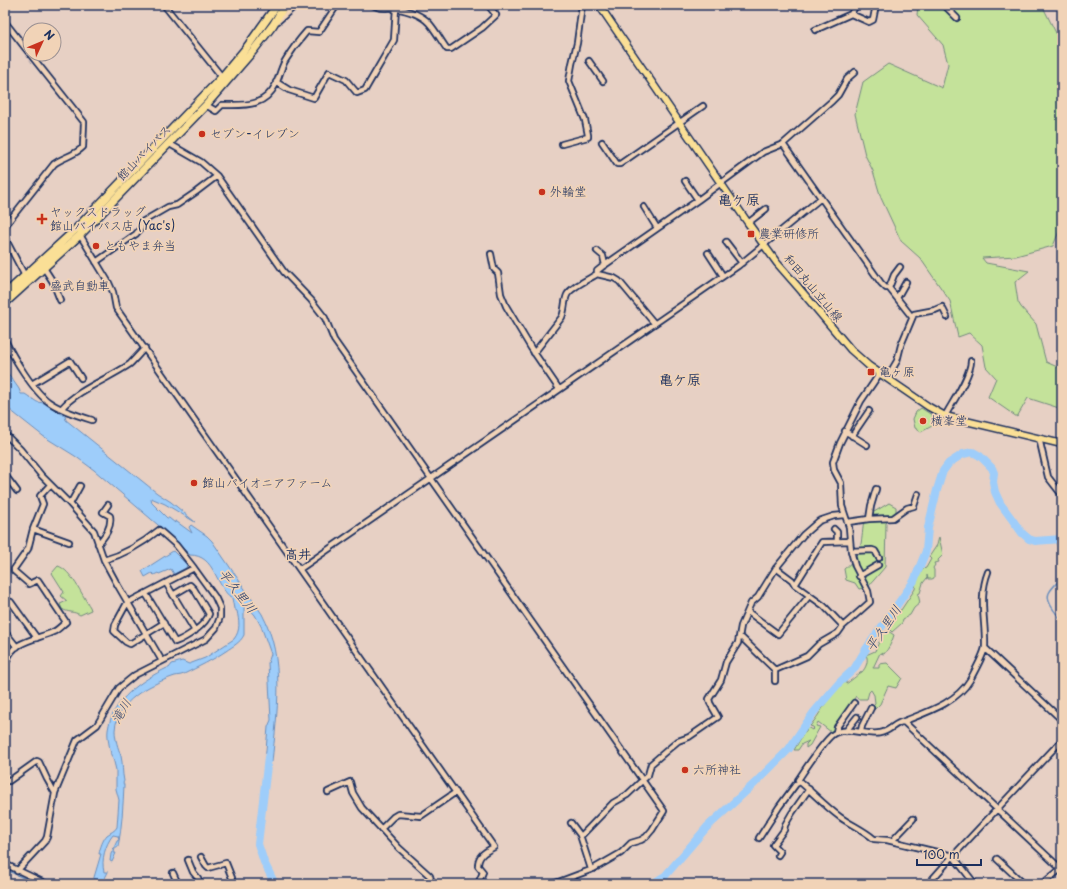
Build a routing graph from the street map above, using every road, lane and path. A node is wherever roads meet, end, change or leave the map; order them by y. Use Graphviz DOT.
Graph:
graph roads {
  1 [pos="8,5"];
  2 [pos="164,5"];
  3 [pos="277,5"];
  4 [pos="285,5"];
  5 [pos="296,5"];
  6 [pos="337,5"];
  7 [pos="373,5"];
  8 [pos="488,5"];
  9 [pos="582,5"];
  10 [pos="599,5"];
  11 [pos="856,5"];
  12 [pos="876,5"];
  13 [pos="944,5"];
  14 [pos="5,7"];
  15 [pos="396,8"];
  16 [pos="851,14"];
  17 [pos="957,18"];
  18 [pos="5,22"];
  19 [pos="273,25"];
  20 [pos="815,30"];
  21 [pos="22,44"];
  22 [pos="589,60"];
  23 [pos="36,62"];
  24 [pos="855,72"];
  25 [pos="222,77"];
  26 [pos="603,81"];
  27 [pos="276,82"];
  28 [pos="206,105"];
  29 [pos="703,106"];
  30 [pos="679,122"];
  31 [pos="166,141"];
  32 [pos="602,142"];
  33 [pos="562,144"];
  34 [pos="783,144"];
  35 [pos="217,176"];
  36 [pos="685,181"];
  37 [pos="721,183"];
  38 [pos="821,198"];
  39 [pos="698,200"];
  40 [pos="644,207"];
  41 [pos="766,209"];
  42 [pos="748,224"];
  43 [pos="5,226"];
  44 [pos="658,228"];
  45 [pos="80,235"];
  46 [pos="5,238"];
  47 [pos="726,242"];
  48 [pos="764,246"];
  49 [pos="597,251"];
  50 [pos="708,253"];
  51 [pos="491,254"];
  52 [pos="96,262"];
  53 [pos="742,263"];
  54 [pos="605,265"];
  55 [pos="900,267"];
  56 [pos="44,268"];
  57 [pos="597,274"];
  58 [pos="25,276"];
  59 [pos="723,276"];
  60 [pos="906,282"];
  61 [pos="889,288"];
  62 [pos="5,294"];
  63 [pos="897,298"];
  64 [pos="60,300"];
  65 [pos="5,303"];
  66 [pos="912,317"];
  67 [pos="946,317"];
  68 [pos="654,323"];
  69 [pos="5,340"];
  70 [pos="145,348"];
  71 [pos="534,353"];
  72 [pos="971,361"];
  73 [pos="880,374"];
  74 [pos="81,378"];
  75 [pos="887,378"];
  76 [pos="32,384"];
  77 [pos="559,389"];
  78 [pos="62,408"];
  79 [pos="869,411"];
  80 [pos="945,416"];
  81 [pos="92,420"];
  82 [pos="845,431"];
  83 [pos="5,434"];
  84 [pos="852,436"];
  85 [pos="1039,438"];
  86 [pos="1062,444"];
  87 [pos="867,446"];
  88 [pos="5,475"];
  89 [pos="432,478"];
  90 [pos="50,485"];
  91 [pos="80,486"];
  92 [pos="876,489"];
  93 [pos="17,491"];
  94 [pos="918,494"];
  95 [pos="1062,495"];
  96 [pos="70,504"];
  97 [pos="108,505"];
  98 [pos="844,515"];
  99 [pos="869,518"];
  100 [pos="848,522"];
  101 [pos="33,529"];
  102 [pos="834,529"];
  103 [pos="837,541"];
  104 [pos="850,541"];
  105 [pos="69,542"];
  106 [pos="98,544"];
  107 [pos="851,551"];
  108 [pos="880,558"];
  109 [pos="104,560"];
  110 [pos="878,565"];
  111 [pos="194,568"];
  112 [pos="776,568"];
  113 [pos="300,569"];
  114 [pos="988,572"];
  115 [pos="859,576"];
  116 [pos="166,583"];
  117 [pos="795,585"];
  118 [pos="146,594"];
  119 [pos="173,595"];
  120 [pos="809,596"];
  121 [pos="11,602"];
  122 [pos="127,603"];
  123 [pos="748,612"];
  124 [pos="164,623"];
  125 [pos="843,626"];
  126 [pos="195,631"];
  127 [pos="5,632"];
  128 [pos="146,634"];
  129 [pos="37,638"];
  130 [pos="739,638"];
  131 [pos="17,647"];
  132 [pos="985,648"];
  133 [pos="7,652"];
  134 [pos="5,662"];
  135 [pos="162,662"];
  136 [pos="774,670"];
  137 [pos="775,682"];
  138 [pos="854,703"];
  139 [pos="871,708"];
  140 [pos="857,717"];
  141 [pos="1062,720"];
  142 [pos="904,722"];
  143 [pos="846,731"];
  144 [pos="861,731"];
  145 [pos="836,732"];
  146 [pos="1062,740"];
  147 [pos="5,778"];
  148 [pos="641,781"];
  149 [pos="800,782"];
  150 [pos="809,789"];
  151 [pos="55,792"];
  152 [pos="328,792"];
  153 [pos="456,792"];
  154 [pos="997,809"];
  155 [pos="914,819"];
  156 [pos="571,823"];
  157 [pos="381,829"];
  158 [pos="581,836"];
  159 [pos="759,838"];
  160 [pos="892,841"];
  161 [pos="778,855"];
  162 [pos="953,856"];
  163 [pos="201,857"];
  164 [pos="997,859"];
  165 [pos="188,860"];
  166 [pos="5,864"];
  167 [pos="591,869"];
  168 [pos="1061,869"];
  169 [pos="17,871"];
  170 [pos="173,873"];
  171 [pos="1044,883"];
  172 [pos="47,884"];
  173 [pos="178,884"];
  174 [pos="201,884"];
  175 [pos="231,884"];
  176 [pos="432,884"];
  177 [pos="478,884"];
  178 [pos="553,884"];
  179 [pos="928,884"];
  180 [pos="975,884"];
  181 [pos="1024,884"];
  1 -- 14 [label="street"];
  2 -- 25 [label="street"];
  3 -- 25 [label="highway, 館山バイパス"];
  4 -- 19 [label="highway, 館山バイパス"];
  5 -- 19 [label="street"];
  6 -- 27 [label="street"];
  7 -- 15 [label="street"];
  8 -- 15 [label="street"];
  9 -- 33 [label="street"];
  10 -- 30 [label="main road, 和田丸山立山線"];
  11 -- 16 [label="street"];
  12 -- 16 [label="street"];
  13 -- 17 [label="street"];
  15 -- 27 [label="street"];
  16 -- 20 [label="street"];
  18 -- 21 [label="street"];
  19 -- 28 [label="highway, 館山バイパス"];
  22 -- 26 [label="street"];
  23 -- 43 [label="street"];
  24 -- 34 [label="street"];
  25 -- 31 [label="highway, 館山バイパス"];
  27 -- 28 [label="street"];
  28 -- 31 [label="highway, 館山バイパス"];
  29 -- 30 [label="street"];
  30 -- 32 [label="street"];
  30 -- 37 [label="main road, 和田丸山立山線"];
  31 -- 35 [label="street"];
  31 -- 45 [label="highway, 館山バイパス"];
  31 -- 58 [label="highway, 館山バイパス"];
  34 -- 37 [label="street"];
  34 -- 38 [label="street"];
  35 -- 52 [label="street"];
  35 -- 89 [label="street"];
  36 -- 39 [label="street"];
  37 -- 39 [label="street"];
  37 -- 42 [label="main road, 和田丸山立山線"];
  38 -- 48 [label="street"];
  38 -- 61 [label="street"];
  39 -- 44 [label="street"];
  40 -- 44 [label="street"];
  41 -- 42 [label="street"];
  42 -- 48 [label="main road, 和田丸山立山線"];
  44 -- 54 [label="street"];
  45 -- 52 [label="street"];
  45 -- 56 [label="highway, 館山バイパス"];
  46 -- 58 [label="street"];
  47 -- 53 [label="street"];
  48 -- 53 [label="street"];
  48 -- 73 [label="main road, 和田丸山立山線"];
  49 -- 54 [label="street"];
  50 -- 59 [label="street"];
  51 -- 71 [label="street"];
  52 -- 70 [label="street"];
  53 -- 59 [label="street"];
  54 -- 57 [label="street"];
  55 -- 61 [label="street"];
  56 -- 64 [label="street"];
  56 -- 65 [label="highway, 館山バイパス"];
  57 -- 68 [label="street"];
  57 -- 71 [label="street"];
  58 -- 62 [label="highway, 館山バイパス"];
  59 -- 68 [label="street"];
  60 -- 63 [label="street"];
  61 -- 63 [label="street"];
  63 -- 66 [label="street"];
  66 -- 67 [label="street"];
  66 -- 75 [label="street"];
  68 -- 77 [label="street"];
  69 -- 76 [label="street"];
  70 -- 78 [label="street"];
  70 -- 113 [label="street"];
  71 -- 77 [label="street"];
  72 -- 80 [label="street"];
  73 -- 75 [label="main road, 和田丸山立山線"];
  73 -- 82 [label="street"];
  74 -- 76 [label="street"];
  75 -- 80 [label="main road, 和田丸山立山線"];
  76 -- 78 [label="street"];
  77 -- 89 [label="street"];
  78 -- 81 [label="street"];
  79 -- 84 [label="street"];
  80 -- 85 [label="main road, 和田丸山立山線"];
  82 -- 84 [label="street"];
  82 -- 98 [label="street"];
  83 -- 90 [label="street"];
  84 -- 87 [label="street"];
  85 -- 86 [label="main road, 和田丸山立山線"];
  85 -- 95 [label="street"];
  88 -- 93 [label="street"];
  89 -- 113 [label="street"];
  89 -- 148 [label="street"];
  90 -- 96 [label="street"];
  90 -- 101 [label="street"];
  91 -- 96 [label="street"];
  92 -- 99 [label="street"];
  94 -- 99 [label="street"];
  96 -- 106 [label="street"];
  97 -- 106 [label="street"];
  98 -- 100 [label="street"];
  98 -- 112 [label="street"];
  99 -- 100 [label="street"];
  100 -- 104 [label="street"];
  101 -- 105 [label="street"];
  101 -- 129 [label="street"];
  102 -- 103 [label="street"];
  103 -- 104 [label="street"];
  103 -- 117 [label="street"];
  104 -- 107 [label="street"];
  106 -- 109 [label="street"];
  107 -- 108 [label="street"];
  107 -- 115 [label="street"];
  109 -- 111 [label="street"];
  109 -- 122 [label="street"];
  110 -- 115 [label="street"];
  111 -- 116 [label="street"];
  111 -- 135 [label="street"];
  112 -- 117 [label="street"];
  112 -- 123 [label="street"];
  113 -- 153 [label="street"];
  114 -- 132 [label="street"];
  115 -- 125 [label="street"];
  116 -- 118 [label="street"];
  116 -- 119 [label="street"];
  117 -- 120 [label="street"];
  118 -- 122 [label="street"];
  118 -- 124 [label="street"];
  119 -- 126 [label="street"];
  119 -- 126 [label="street"];
  120 -- 123 [label="street"];
  120 -- 125 [label="street"];
  121 -- 129 [label="street"];
  122 -- 128 [label="street"];
  122 -- 128 [label="street"];
  123 -- 130 [label="street"];
  124 -- 126 [label="street"];
  124 -- 128 [label="street"];
  125 -- 136 [label="street"];
  127 -- 131 [label="street"];
  128 -- 135 [label="street"];
  129 -- 131 [label="street"];
  130 -- 136 [label="street"];
  130 -- 148 [label="street"];
  131 -- 133 [label="street"];
  132 -- 141 [label="street"];
  132 -- 142 [label="street"];
  133 -- 134 [label="street"];
  135 -- 151 [label="street"];
  136 -- 137 [label="street"];
  138 -- 145 [label="street"];
  139 -- 144 [label="street"];
  140 -- 143 [label="street"];
  142 -- 144 [label="street"];
  142 -- 154 [label="street"];
  143 -- 144 [label="street"];
  143 -- 145 [label="street"];
  145 -- 149 [label="street"];
  146 -- 154 [label="street"];
  147 -- 151 [label="street"];
  148 -- 158 [label="street"];
  148 -- 167 [label="street"];
  149 -- 150 [label="street"];
  149 -- 159 [label="street"];
  150 -- 160 [label="street"];
  150 -- 161 [label="street"];
  151 -- 169 [label="street"];
  152 -- 157 [label="street"];
  153 -- 157 [label="street"];
  153 -- 177 [label="street"];
  154 -- 162 [label="street"];
  154 -- 168 [label="street"];
  155 -- 160 [label="street"];
  156 -- 158 [label="street"];
  157 -- 176 [label="street"];
  158 -- 167 [label="street"];
  160 -- 162 [label="street"];
  162 -- 179 [label="street"];
  162 -- 180 [label="street"];
  163 -- 175 [label="street"];
  164 -- 181 [label="street"];
  165 -- 174 [label="street"];
  166 -- 169 [label="street"];
  167 -- 178 [label="street"];
  168 -- 171 [label="street"];
  169 -- 172 [label="street"];
  170 -- 173 [label="street"];
}
